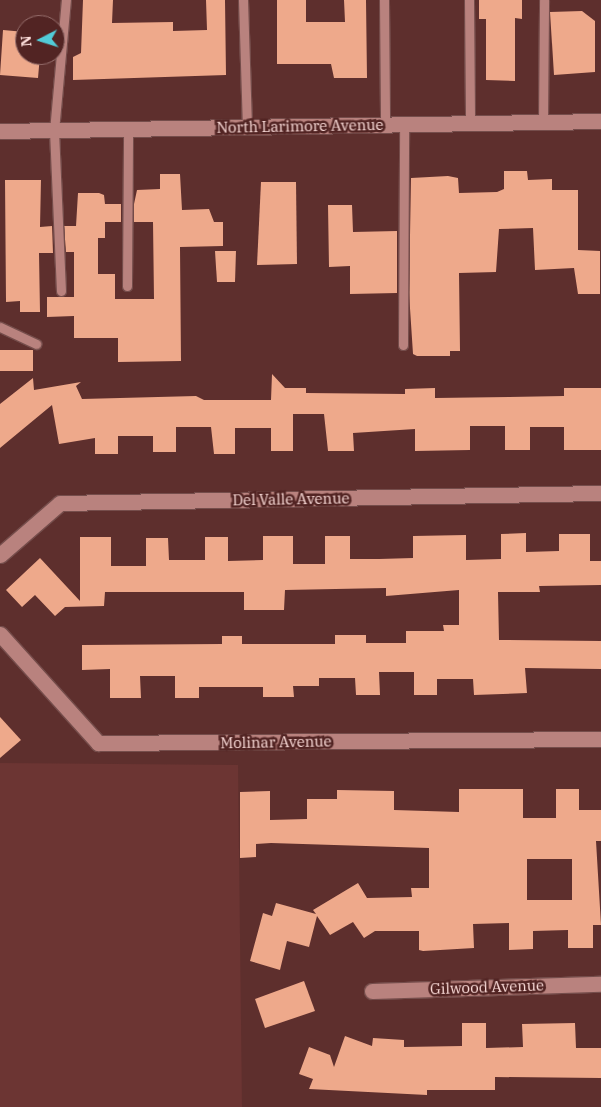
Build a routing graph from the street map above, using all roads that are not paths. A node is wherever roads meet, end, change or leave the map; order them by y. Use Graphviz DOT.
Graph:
graph roads {
  1 [pos="66,0"];
  2 [pos="243,0"];
  3 [pos="384,0"];
  4 [pos="470,0"];
  5 [pos="544,0"];
  6 [pos="601,120"];
  7 [pos="543,122"];
  8 [pos="470,123"];
  9 [pos="404,124"];
  10 [pos="385,125"];
  11 [pos="247,127"];
  12 [pos="128,129"];
  13 [pos="0,131"];
  14 [pos="54,131"];
  15 [pos="127,286"];
  16 [pos="61,290"];
  17 [pos="0,327"];
  18 [pos="36,344"];
  19 [pos="403,345"];
  20 [pos="601,493"];
  21 [pos="0,555"];
  22 [pos="0,634"];
  23 [pos="601,739"];
  24 [pos="601,984"];
  25 [pos="372,991"];
  1 -- 14 [label="lane"];
  2 -- 11 [label="lane"];
  3 -- 10 [label="lane"];
  4 -- 8 [label="lane"];
  5 -- 7 [label="lane"];
  6 -- 7 [label="street, North Larimore Avenue"];
  7 -- 8 [label="street, North Larimore Avenue"];
  8 -- 9 [label="street, North Larimore Avenue"];
  9 -- 10 [label="street, North Larimore Avenue"];
  9 -- 19 [label="lane"];
  10 -- 11 [label="street, North Larimore Avenue"];
  11 -- 12 [label="street, North Larimore Avenue"];
  12 -- 14 [label="street, North Larimore Avenue"];
  12 -- 15 [label="lane"];
  13 -- 14 [label="street, North Larimore Avenue"];
  14 -- 16 [label="lane"];
  17 -- 18 [label="lane"];
  20 -- 21 [label="street, Del Valle Avenue"];
  22 -- 23 [label="street, Molinar Avenue"];
  24 -- 25 [label="street, Gilwood Avenue"];
}
